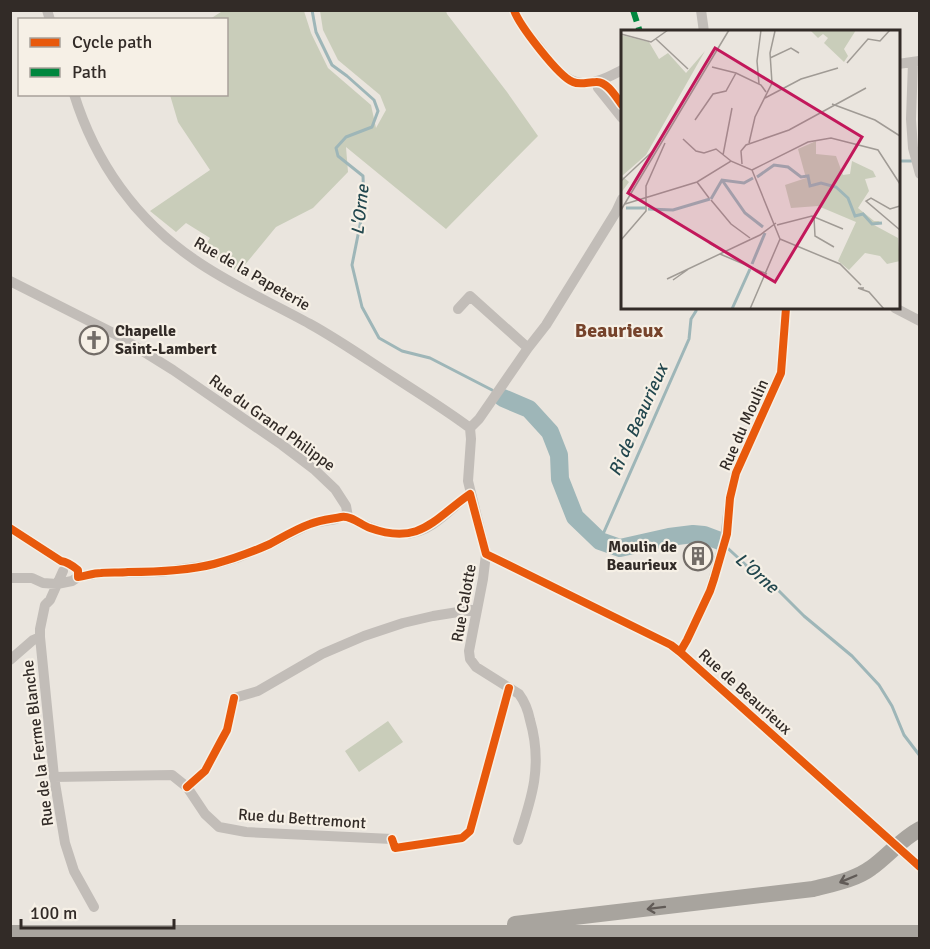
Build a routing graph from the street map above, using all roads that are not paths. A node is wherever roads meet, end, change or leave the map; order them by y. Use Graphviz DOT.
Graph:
graph roads {
  1 [pos="514,10"];
  2 [pos="701,10"];
  3 [pos="704,30"];
  4 [pos="916,61"];
  5 [pos="900,64"];
  6 [pos="621,70"];
  7 [pos="597,81"];
  8 [pos="75,96"];
  9 [pos="621,104"];
  10 [pos="621,117"];
  11 [pos="920,174"];
  12 [pos="621,202"];
  13 [pos="10,280"];
  14 [pos="459,309"];
  15 [pos="786,309"];
  16 [pos="897,309"];
  17 [pos="920,321"];
  18 [pos="528,348"];
  19 [pos="470,428"];
  20 [pos="470,494"];
  21 [pos="348,517"];
  22 [pos="10,528"];
  23 [pos="486,554"];
  24 [pos="69,571"];
  25 [pos="10,578"];
  26 [pos="43,583"];
  27 [pos="57,584"];
  28 [pos="45,605"];
  29 [pos="477,609"];
  30 [pos="40,637"];
  31 [pos="680,652"];
  32 [pos="10,660"];
  33 [pos="234,698"];
  34 [pos="54,777"];
  35 [pos="920,829"];
  36 [pos="392,839"];
  37 [pos="518,840"];
  38 [pos="896,846"];
  39 [pos="920,867"];
  40 [pos="94,907"];
  41 [pos="10,933"];
  42 [pos="477,933"];
  43 [pos="919,933"];
  1 -- 7 [label="street"];
  2 -- 3 [label="street"];
  4 -- 5 [label="street"];
  4 -- 11 [label="street"];
  6 -- 7 [label="street"];
  7 -- 9 [label="street"];
  7 -- 10 [label="street"];
  8 -- 19 [label="street, Rue de la Papeterie"];
  12 -- 18 [label="street"];
  13 -- 21 [label="street, Rue du Grand Philippe"];
  14 -- 18 [label="street"];
  15 -- 31 [label="street, Rue du Moulin"];
  16 -- 17 [label="street"];
  18 -- 19 [label="street"];
  19 -- 20 [label="street"];
  20 -- 21 [label="street"];
  20 -- 23 [label="street"];
  21 -- 24 [label="street"];
  22 -- 24 [label="street"];
  23 -- 29 [label="street, Rue Calotte"];
  23 -- 31 [label="street, Rue de Beaurieux"];
  24 -- 27 [label="street, Rue de la Ferme Blanche"];
  25 -- 26 [label="street"];
  26 -- 27 [label="street"];
  26 -- 28 [label="street, Rue de la Ferme Blanche"];
  27 -- 28 [label="street, Rue de la Ferme Blanche"];
  28 -- 30 [label="street, Rue de la Ferme Blanche"];
  29 -- 33 [label="street"];
  29 -- 37 [label="street, Rue Calotte"];
  30 -- 32 [label="street"];
  30 -- 34 [label="street, Rue de la Ferme Blanche"];
  31 -- 38 [label="street, Rue de Beaurieux"];
  34 -- 36 [label="street, Rue du Bettremont"];
  34 -- 40 [label="street, Rue de la Ferme Blanche"];
  35 -- 38 [label="highway"];
  38 -- 39 [label="street, Rue de Beaurieux"];
  38 -- 42 [label="highway, one-way"];
  41 -- 42 [label="highway"];
  42 -- 43 [label="highway"];
}
